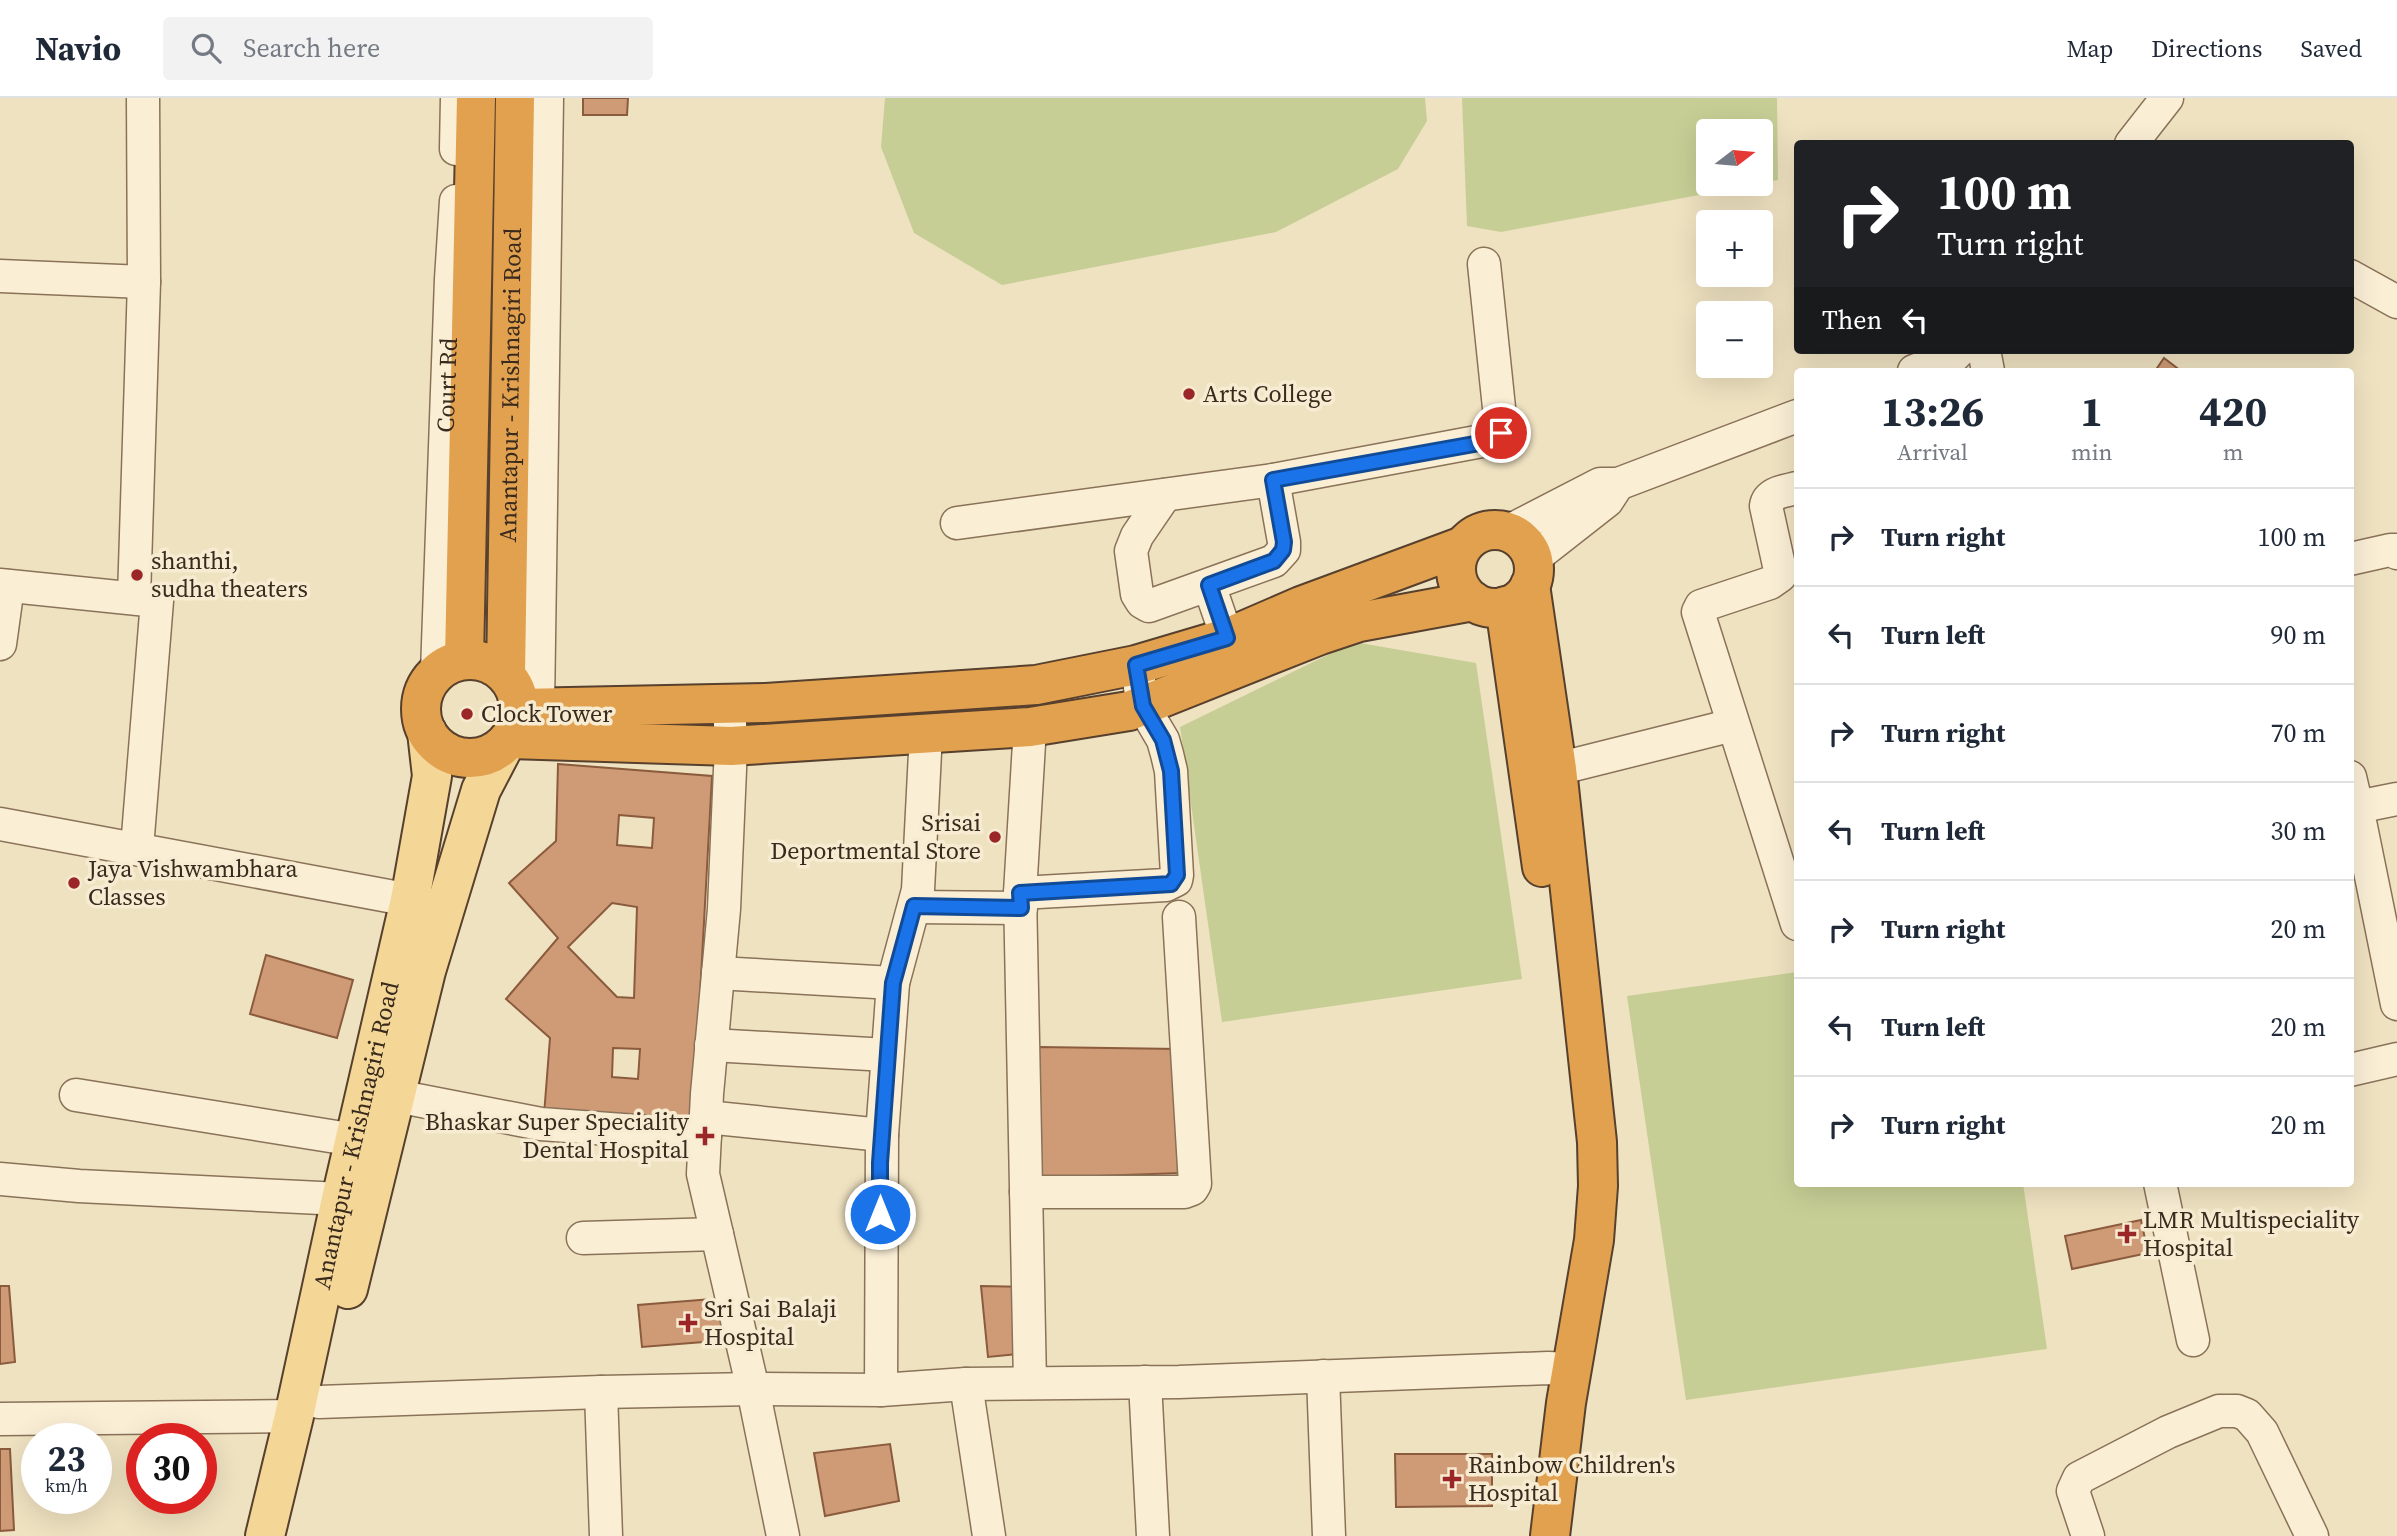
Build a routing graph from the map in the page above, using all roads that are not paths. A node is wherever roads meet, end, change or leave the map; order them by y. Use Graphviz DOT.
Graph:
graph roads {
  1 [pos="143,98"];
  2 [pos="457,98"];
  3 [pos="476,98"];
  4 [pos="515,98"];
  5 [pos="547,98"];
  6 [pos="2167,98"];
  7 [pos="2136,140"];
  8 [pos="1484,264"];
  9 [pos="0,276"];
  10 [pos="2354,278"];
  11 [pos="144,282"];
  12 [pos="2397,302"];
  13 [pos="1956,354"];
  14 [pos="1922,368"];
  15 [pos="1794,417"];
  16 [pos="1273,480"];
  17 [pos="1618,484"];
  18 [pos="1794,489"];
  19 [pos="1165,495"];
  20 [pos="957,523"];
  21 [pos="1507,531"];
  22 [pos="1463,546"];
  23 [pos="2397,553"];
  24 [pos="2354,558"];
  25 [pos="4,585"];
  26 [pos="1209,585"];
  27 [pos="1510,588"];
  28 [pos="134,598"];
  29 [pos="0,644"];
  30 [pos="1233,653"];
  31 [pos="451,665"];
  32 [pos="1136,665"];
  33 [pos="729,702"];
  34 [pos="1143,706"];
  35 [pos="516,714"];
  36 [pos="1732,725"];
  37 [pos="1030,727"];
  38 [pos="427,732"];
  39 [pos="926,733"];
  40 [pos="731,746"];
  41 [pos="1557,769"];
  42 [pos="2354,798"];
  43 [pos="2397,799"];
  44 [pos="2354,801"];
  45 [pos="0,824"];
  46 [pos="137,848"];
  47 [pos="2386,890"];
  48 [pos="410,900"];
  49 [pos="1021,900"];
  50 [pos="914,906"];
  51 [pos="1794,915"];
  52 [pos="1179,917"];
  53 [pos="718,973"];
  54 [pos="893,983"];
  55 [pos="2397,1004"];
  56 [pos="711,1045"];
  57 [pos="887,1055"];
  58 [pos="2397,1059"];
  59 [pos="2354,1069"];
  60 [pos="76,1096"];
  61 [pos="396,1096"];
  62 [pos="705,1127"];
  63 [pos="882,1135"];
  64 [pos="355,1140"];
  65 [pos="0,1179"];
  66 [pos="2161,1187"];
  67 [pos="1026,1192"];
  68 [pos="341,1199"];
  69 [pos="717,1234"];
  70 [pos="583,1238"];
  71 [pos="2193,1340"];
  72 [pos="1560,1368"];
  73 [pos="1323,1376"];
  74 [pos="1145,1382"];
  75 [pos="1030,1383"];
  76 [pos="966,1384"];
  77 [pos="753,1389"];
  78 [pos="881,1390"];
  79 [pos="601,1392"];
  80 [pos="307,1409"];
  81 [pos="0,1419"];
  82 [pos="265,1536"];
  83 [pos="288,1536"];
  84 [pos="606,1536"];
  85 [pos="783,1536"];
  86 [pos="989,1536"];
  87 [pos="1153,1536"];
  88 [pos="1329,1536"];
  89 [pos="1528,1536"];
  90 [pos="1550,1536"];
  91 [pos="2088,1536"];
  92 [pos="2312,1536"];
  1 -- 11 [label="street"];
  2 -- 31 [label="street, Court Rd"];
  3 -- 31 [label="highway"];
  4 -- 35 [label="highway, Anantapur - Krishnagiri Road"];
  5 -- 35 [label="street"];
  6 -- 7 [label="street"];
  8 -- 16 [label="street"];
  9 -- 11 [label="street"];
  10 -- 12 [label="street"];
  11 -- 28 [label="street"];
  13 -- 14 [label="street"];
  15 -- 17 [label="street"];
  16 -- 19 [label="street"];
  16 -- 26 [label="street"];
  17 -- 21 [label="street"];
  17 -- 27 [label="street"];
  18 -- 36 [label="street"];
  19 -- 20 [label="street"];
  19 -- 26 [label="street"];
  21 -- 22 [label="highway"];
  21 -- 27 [label="highway"];
  22 -- 27 [label="highway"];
  22 -- 30 [label="highway"];
  23 -- 24 [label="street"];
  25 -- 28 [label="street"];
  25 -- 29 [label="street"];
  26 -- 30 [label="street"];
  27 -- 30 [label="highway"];
  27 -- 41 [label="highway"];
  27 -- 72 [label="highway"];
  28 -- 46 [label="street"];
  30 -- 32 [label="highway"];
  30 -- 34 [label="highway"];
  31 -- 35 [label="highway"];
  31 -- 38 [label="highway, Anantapur - Krishnagiri Road"];
  32 -- 33 [label="highway"];
  32 -- 34 [label="street"];
  33 -- 35 [label="highway"];
  33 -- 40 [label="street"];
  34 -- 37 [label="highway"];
  34 -- 49 [label="street"];
  35 -- 38 [label="highway"];
  35 -- 40 [label="highway"];
  35 -- 61 [label="main road, Anantapur - Krishnagiri Road"];
  36 -- 41 [label="street"];
  36 -- 51 [label="street"];
  37 -- 39 [label="highway"];
  37 -- 49 [label="street"];
  38 -- 48 [label="main road, Anantapur - Krishnagiri Road"];
  39 -- 40 [label="highway"];
  39 -- 50 [label="street"];
  40 -- 53 [label="street"];
  41 -- 72 [label="highway"];
  42 -- 43 [label="street"];
  44 -- 47 [label="street"];
  45 -- 46 [label="street"];
  46 -- 48 [label="street"];
  47 -- 55 [label="street"];
  48 -- 64 [label="main road, Anantapur - Krishnagiri Road"];
  49 -- 50 [label="street"];
  49 -- 67 [label="street"];
  50 -- 54 [label="street"];
  52 -- 67 [label="street"];
  53 -- 54 [label="street"];
  53 -- 56 [label="street"];
  54 -- 57 [label="street"];
  56 -- 57 [label="street"];
  56 -- 62 [label="street"];
  57 -- 63 [label="street"];
  58 -- 59 [label="street"];
  60 -- 64 [label="street"];
  61 -- 62 [label="street"];
  61 -- 80 [label="main road, Anantapur - Krishnagiri Road"];
  62 -- 63 [label="street"];
  62 -- 69 [label="street"];
  63 -- 78 [label="street"];
  64 -- 68 [label="main road, Anantapur - Krishnagiri Road"];
  65 -- 68 [label="street"];
  66 -- 71 [label="street"];
  67 -- 75 [label="street"];
  68 -- 80 [label="main road, Anantapur - Krishnagiri Road"];
  69 -- 70 [label="street"];
  69 -- 77 [label="street"];
  72 -- 73 [label="street"];
  72 -- 89 [label="highway"];
  72 -- 90 [label="highway"];
  73 -- 74 [label="street"];
  73 -- 88 [label="street"];
  74 -- 75 [label="street"];
  74 -- 87 [label="street"];
  75 -- 76 [label="street"];
  76 -- 78 [label="street"];
  76 -- 86 [label="street"];
  77 -- 78 [label="street"];
  77 -- 79 [label="street"];
  77 -- 85 [label="street"];
  79 -- 80 [label="street"];
  79 -- 84 [label="street"];
  80 -- 81 [label="street"];
  80 -- 82 [label="main road, Anantapur - Krishnagiri Road"];
  80 -- 83 [label="main road, Anantapur - Krishnagiri Road"];
  91 -- 92 [label="street"];
}
